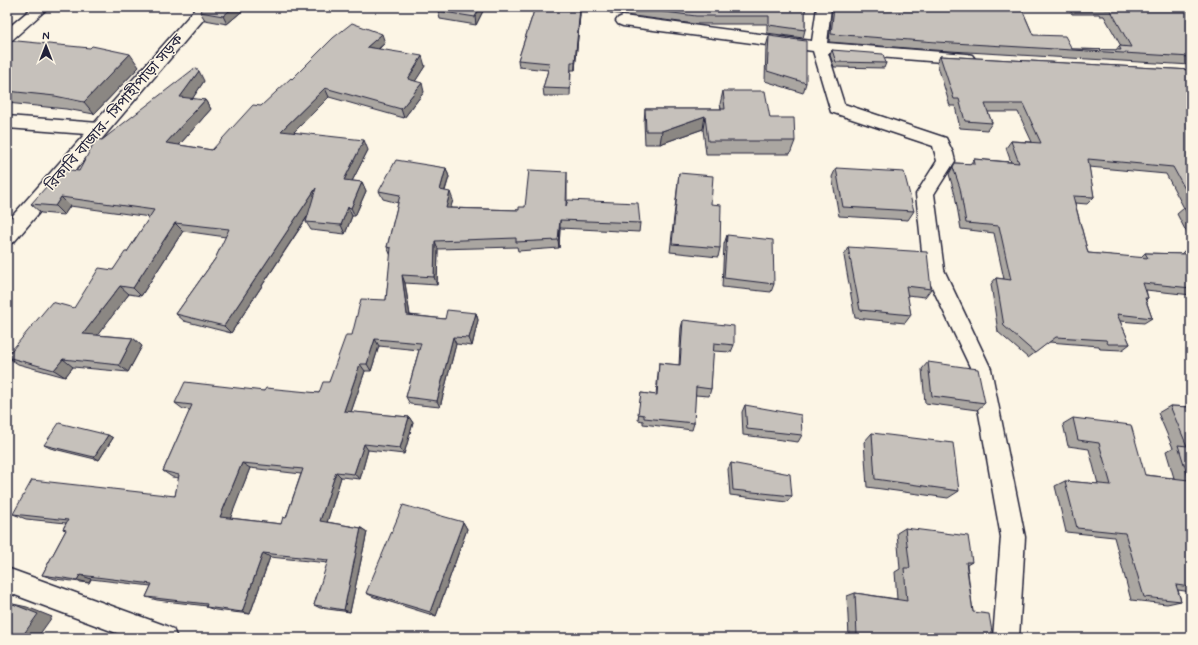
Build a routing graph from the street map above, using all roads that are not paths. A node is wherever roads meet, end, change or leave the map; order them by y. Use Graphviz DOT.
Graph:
graph roads {
  1 [pos="42,7"];
  2 [pos="206,7"];
  3 [pos="824,7"];
  4 [pos="623,22"];
  5 [pos="7,38"];
  6 [pos="819,47"];
  7 [pos="984,60"];
  8 [pos="7,122"];
  9 [pos="99,129"];
  10 [pos="7,236"];
  11 [pos="7,580"];
  12 [pos="164,638"];
  13 [pos="1006,638"];
  1 -- 5 [label="street"];
  2 -- 9 [label="main road, রিকাবি বাজার- সিপাহীপাড়া সড়ক"];
  3 -- 6 [label="street"];
  4 -- 6 [label="street"];
  6 -- 7 [label="street"];
  6 -- 13 [label="street"];
  8 -- 9 [label="street"];
  9 -- 10 [label="main road, রিকাবি বাজার- সিপাহীপাড়া সড়ক"];
  11 -- 12 [label="street"];
}
